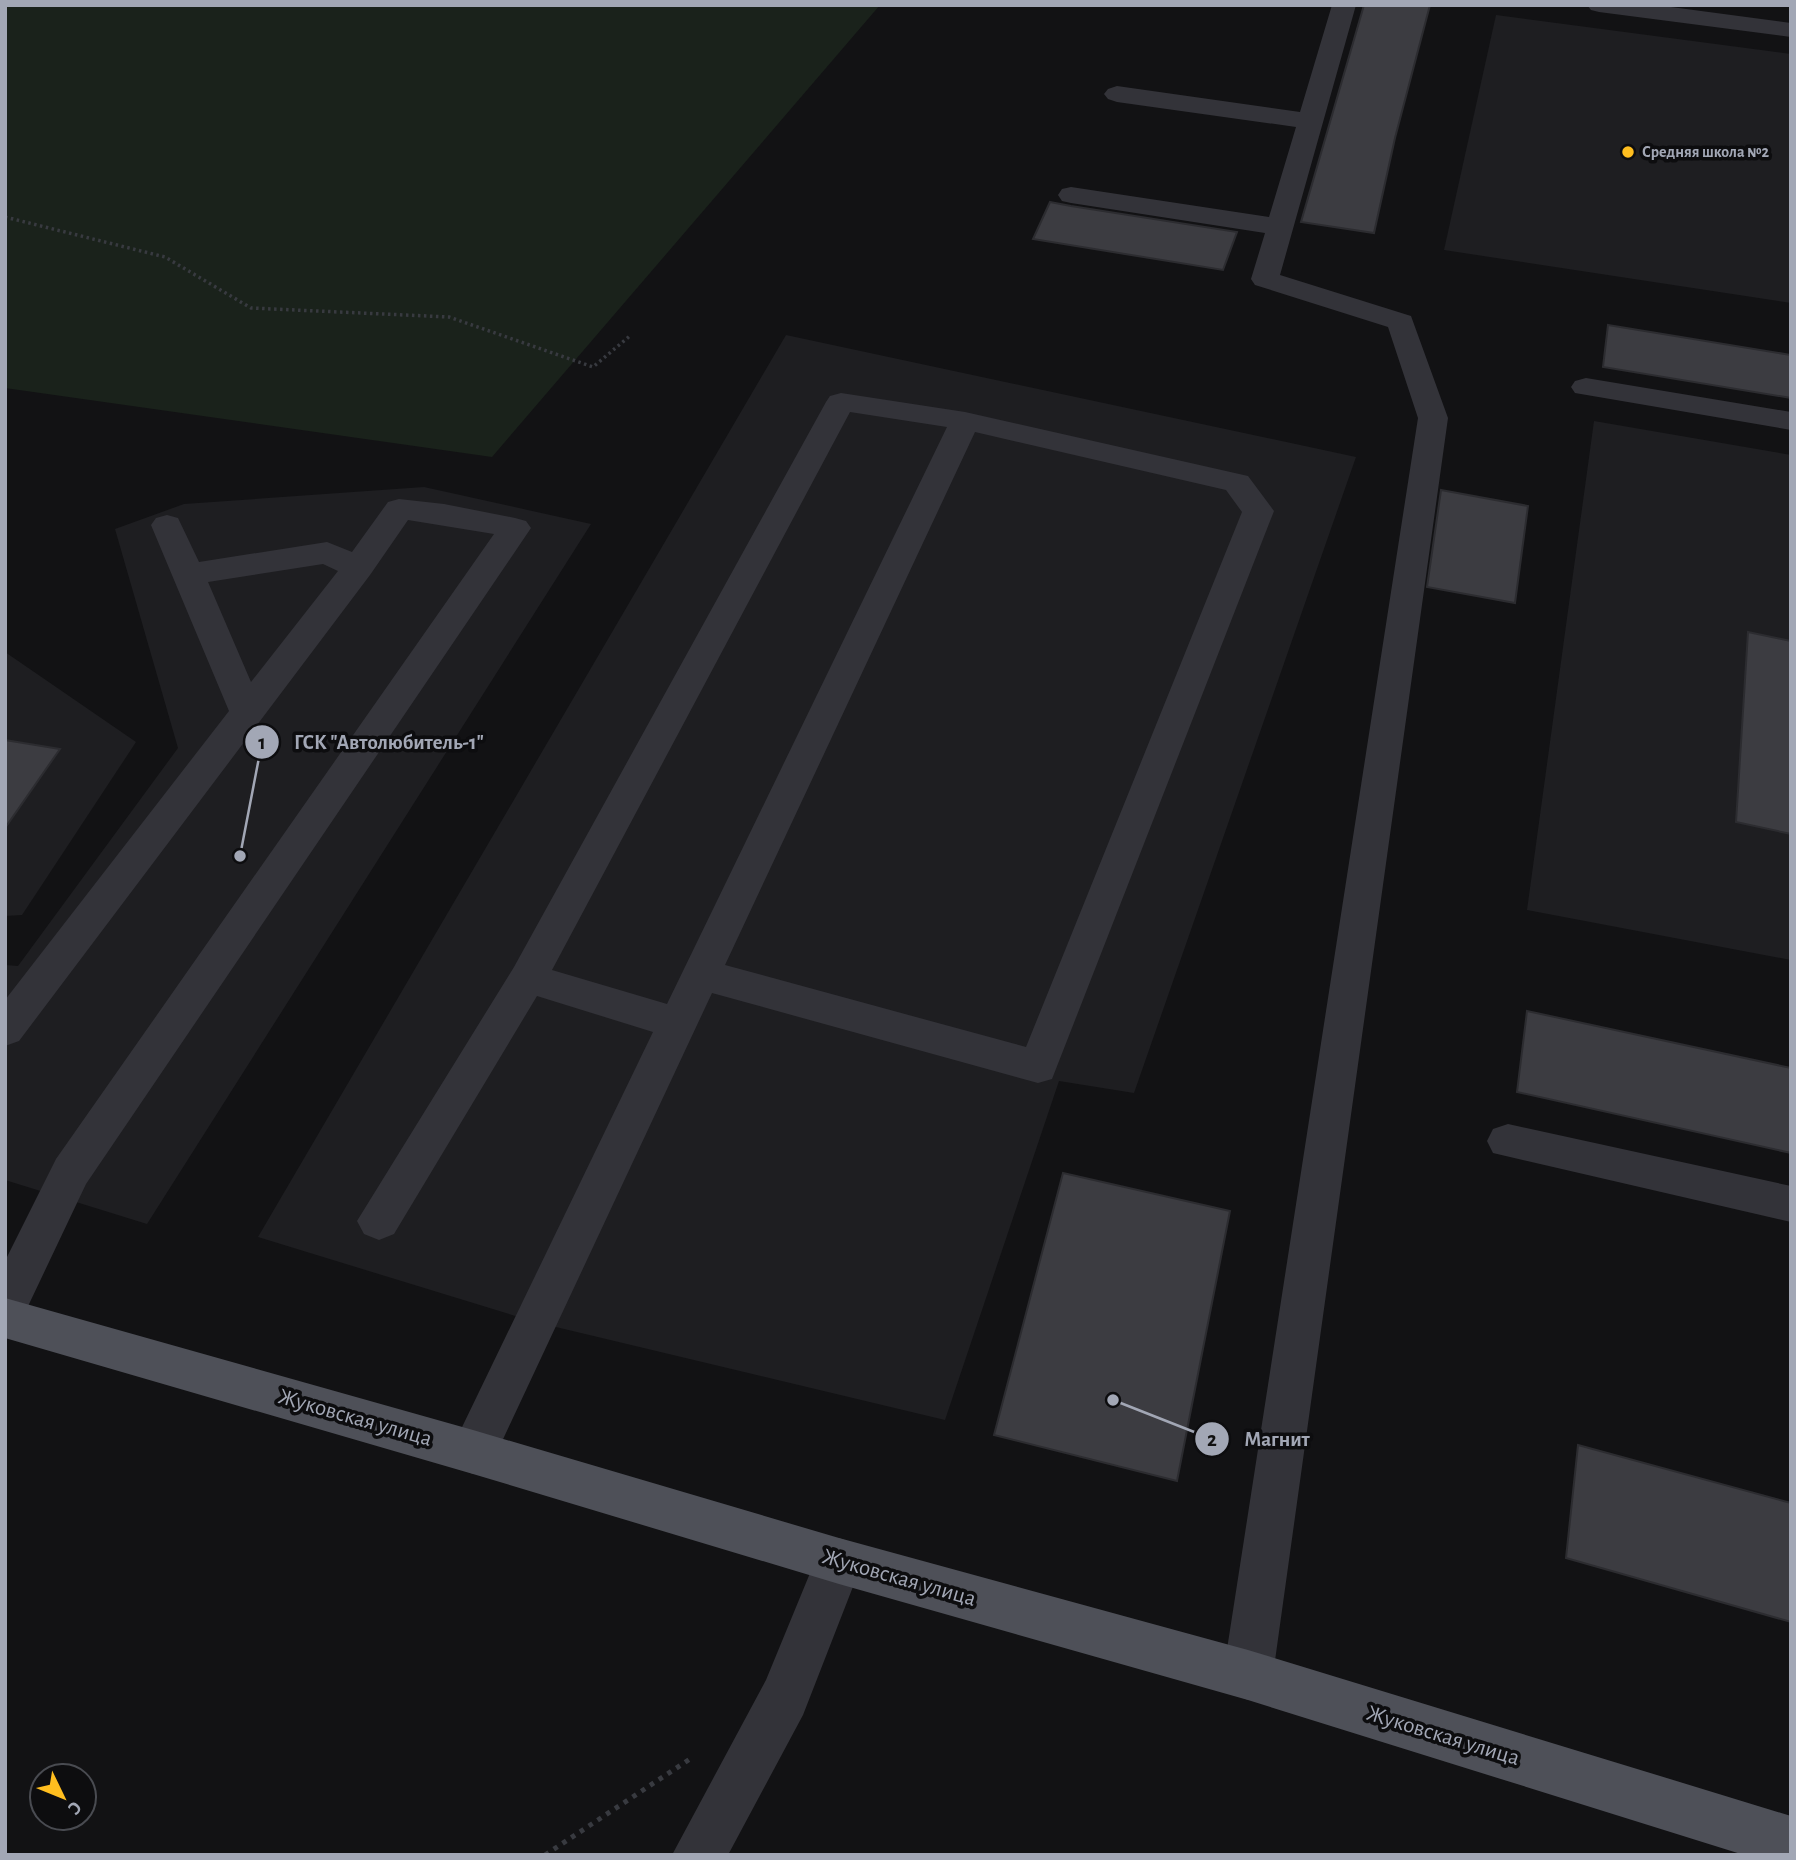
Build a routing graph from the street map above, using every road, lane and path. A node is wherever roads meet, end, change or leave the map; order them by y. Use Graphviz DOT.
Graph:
graph roads {
  1 [pos="1345,5"];
  2 [pos="1599,5"];
  3 [pos="1791,30"];
  4 [pos="1117,94"];
  5 [pos="1311,121"];
  6 [pos="1071,195"];
  7 [pos="5,217"];
  8 [pos="1280,227"];
  9 [pos="631,335"];
  10 [pos="1586,387"];
  11 [pos="965,421"];
  12 [pos="1791,421"];
  13 [pos="167,525"];
  14 [pos="358,567"];
  15 [pos="188,574"];
  16 [pos="247,712"];
  17 [pos="700,974"];
  18 [pos="528,978"];
  19 [pos="677,1023"];
  20 [pos="5,1030"];
  21 [pos="1508,1141"];
  22 [pos="1791,1205"];
  23 [pos="379,1221"];
  24 [pos="5,1307"];
  25 [pos="5,1318"];
  26 [pos="473,1452"];
  27 [pos="839,1561"];
  28 [pos="1248,1675"];
  29 [pos="705,1750"];
  30 [pos="1791,1843"];
  31 [pos="545,1855"];
  32 [pos="699,1855"];
  1 -- 5 [label="street"];
  2 -- 3 [label="street"];
  4 -- 5 [label="street"];
  5 -- 8 [label="street"];
  6 -- 8 [label="street"];
  7 -- 9 [label="path"];
  8 -- 28 [label="street"];
  10 -- 12 [label="street"];
  11 -- 17 [label="street"];
  11 -- 17 [label="street"];
  11 -- 18 [label="street"];
  13 -- 15 [label="street"];
  14 -- 15 [label="street"];
  14 -- 16 [label="street"];
  14 -- 24 [label="street"];
  15 -- 16 [label="street"];
  16 -- 20 [label="street"];
  17 -- 19 [label="street"];
  18 -- 19 [label="street"];
  18 -- 23 [label="street"];
  19 -- 26 [label="street"];
  21 -- 22 [label="street"];
  25 -- 26 [label="main road, Жуковская улица"];
  26 -- 27 [label="main road, Жуковская улица"];
  27 -- 28 [label="main road, Жуковская улица"];
  27 -- 32 [label="street"];
  28 -- 30 [label="main road, Жуковская улица"];
  29 -- 31 [label="path"];
}
